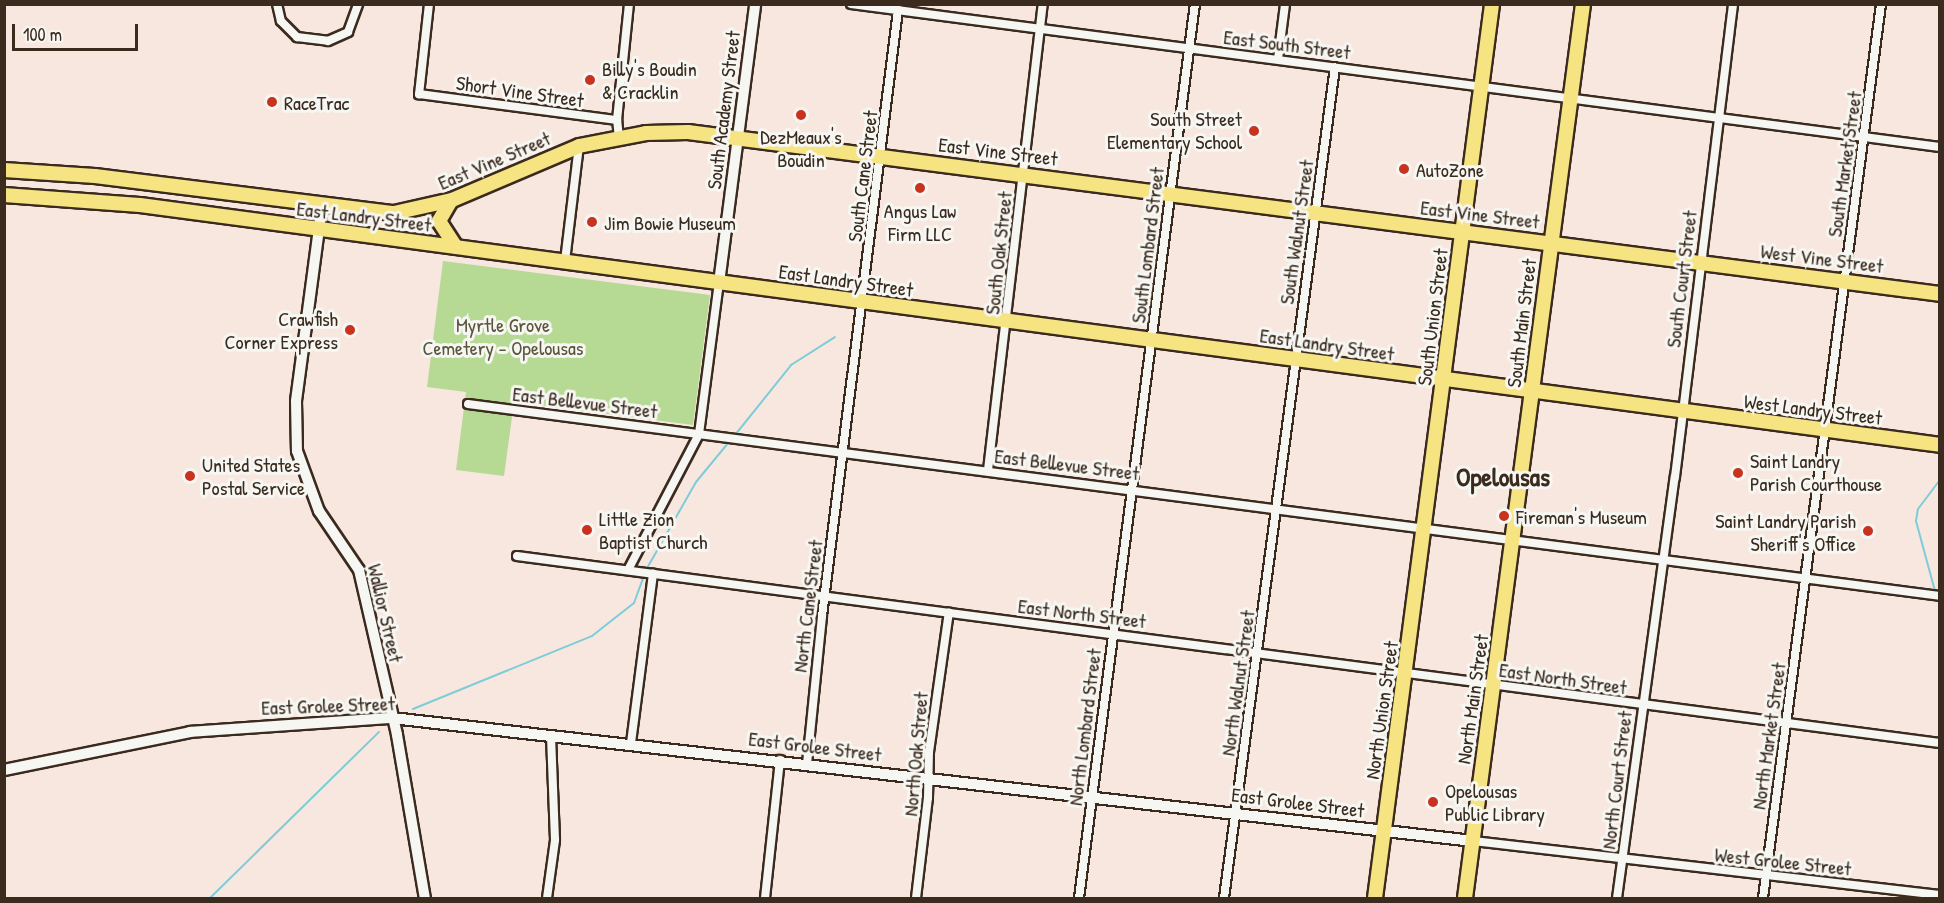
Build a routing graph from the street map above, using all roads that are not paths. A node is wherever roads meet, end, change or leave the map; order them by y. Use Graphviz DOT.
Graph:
graph roads {
  1 [pos="277,4"];
  2 [pos="358,4"];
  3 [pos="429,4"];
  4 [pos="629,4"];
  5 [pos="755,4"];
  6 [pos="851,4"];
  7 [pos="1043,4"];
  8 [pos="1195,4"];
  9 [pos="1285,4"];
  10 [pos="1492,4"];
  11 [pos="1583,4"];
  12 [pos="1733,4"];
  13 [pos="1881,4"];
  14 [pos="898,10"];
  15 [pos="1040,29"];
  16 [pos="1189,48"];
  17 [pos="1278,59"];
  18 [pos="1335,67"];
  19 [pos="1482,86"];
  20 [pos="1570,98"];
  21 [pos="1719,117"];
  22 [pos="617,120"];
  23 [pos="738,137"];
  24 [pos="1864,137"];
  25 [pos="619,138"];
  26 [pos="579,146"];
  27 [pos="1940,147"];
  28 [pos="882,155"];
  29 [pos="4,170"];
  30 [pos="1023,174"];
  31 [pos="1170,193"];
  32 [pos="4,195"];
  33 [pos="452,200"];
  34 [pos="322,206"];
  35 [pos="1316,212"];
  36 [pos="319,230"];
  37 [pos="1462,232"];
  38 [pos="1552,243"];
  39 [pos="456,247"];
  40 [pos="565,261"];
  41 [pos="1700,262"];
  42 [pos="1845,281"];
  43 [pos="719,283"];
  44 [pos="1940,294"];
  45 [pos="862,302"];
  46 [pos="1007,321"];
  47 [pos="1151,340"];
  48 [pos="1296,360"];
  49 [pos="1443,380"];
  50 [pos="1532,390"];
  51 [pos="468,404"];
  52 [pos="1681,411"];
  53 [pos="1825,431"];
  54 [pos="699,434"];
  55 [pos="1938,445"];
  56 [pos="842,452"];
  57 [pos="988,470"];
  58 [pos="1132,489"];
  59 [pos="1276,508"];
  60 [pos="1424,527"];
  61 [pos="1513,540"];
  62 [pos="517,556"];
  63 [pos="1662,558"];
  64 [pos="628,570"];
  65 [pos="648,572"];
  66 [pos="1806,578"];
  67 [pos="825,596"];
  68 [pos="1940,596"];
  69 [pos="949,612"];
  70 [pos="1113,634"];
  71 [pos="1257,652"];
  72 [pos="1406,673"];
  73 [pos="1493,685"];
  74 [pos="1642,705"];
  75 [pos="392,718"];
  76 [pos="1786,723"];
  77 [pos="551,735"];
  78 [pos="631,743"];
  79 [pos="1940,743"];
  80 [pos="780,760"];
  81 [pos="807,764"];
  82 [pos="4,770"];
  83 [pos="928,778"];
  84 [pos="1092,796"];
  85 [pos="1236,813"];
  86 [pos="1385,831"];
  87 [pos="1473,841"];
  88 [pos="1622,858"];
  89 [pos="1766,876"];
  90 [pos="1940,895"];
  91 [pos="425,898"];
  92 [pos="547,898"];
  93 [pos="765,898"];
  94 [pos="916,898"];
  95 [pos="1079,898"];
  96 [pos="1224,898"];
  97 [pos="1375,898"];
  98 [pos="1465,898"];
  99 [pos="1617,898"];
  100 [pos="1763,898"];
  1 -- 2 [label="street"];
  3 -- 22 [label="street, Short Vine Street"];
  4 -- 22 [label="street"];
  5 -- 23 [label="street, South Academy Street"];
  6 -- 14 [label="street, East South Street"];
  7 -- 15 [label="street, South Oak Street"];
  8 -- 16 [label="street, South Lombard Street"];
  9 -- 17 [label="street"];
  10 -- 19 [label="main road, South Union Street"];
  11 -- 20 [label="main road, South Main Street"];
  12 -- 21 [label="street, South Court Street"];
  13 -- 24 [label="street, South Market Street"];
  14 -- 15 [label="street, East South Street"];
  14 -- 28 [label="street, South Cane Street"];
  15 -- 16 [label="street, East South Street"];
  15 -- 30 [label="street, South Oak Street"];
  16 -- 17 [label="street, East South Street"];
  16 -- 31 [label="street, South Lombard Street"];
  17 -- 18 [label="street, East South Street"];
  18 -- 19 [label="street, East South Street"];
  18 -- 35 [label="street, South Walnut Street"];
  19 -- 20 [label="street, East South Street"];
  19 -- 37 [label="main road, South Union Street"];
  20 -- 21 [label="street, East South Street"];
  20 -- 38 [label="main road, South Main Street"];
  21 -- 24 [label="street, East South Street"];
  21 -- 41 [label="street, South Court Street"];
  22 -- 25 [label="street"];
  23 -- 25 [label="main road, East Vine Street"];
  23 -- 28 [label="main road, East Vine Street"];
  23 -- 43 [label="street, South Academy Street"];
  24 -- 27 [label="street, East South Street"];
  24 -- 42 [label="street, South Market Street"];
  25 -- 26 [label="main road, East Vine Street"];
  26 -- 33 [label="main road, East Vine Street"];
  26 -- 40 [label="street"];
  28 -- 30 [label="main road, East Vine Street"];
  28 -- 45 [label="street, South Cane Street"];
  29 -- 34 [label="main road, East Vine Street"];
  30 -- 31 [label="main road, East Vine Street"];
  30 -- 46 [label="street, South Oak Street"];
  31 -- 35 [label="main road, East Vine Street"];
  31 -- 47 [label="street, South Lombard Street"];
  32 -- 36 [label="main road, East Landry Street"];
  33 -- 34 [label="main road, East Vine Street"];
  33 -- 39 [label="main road"];
  34 -- 36 [label="street, Wallior Street"];
  35 -- 37 [label="main road, East Vine Street"];
  35 -- 48 [label="street, South Walnut Street"];
  36 -- 39 [label="main road, East Landry Street"];
  36 -- 75 [label="street, Wallior Street"];
  37 -- 38 [label="main road, East Vine Street"];
  37 -- 49 [label="main road, South Union Street"];
  38 -- 41 [label="main road, East Vine Street"];
  38 -- 50 [label="main road, South Main Street"];
  39 -- 40 [label="main road, East Landry Street"];
  40 -- 43 [label="main road, East Landry Street"];
  41 -- 42 [label="main road, West Vine Street"];
  41 -- 52 [label="street, South Court Street"];
  42 -- 44 [label="main road, West Vine Street"];
  42 -- 53 [label="street, South Market Street"];
  43 -- 45 [label="main road, East Landry Street"];
  43 -- 54 [label="street, South Academy Street"];
  45 -- 46 [label="main road, East Landry Street"];
  45 -- 56 [label="street, South Cane Street"];
  46 -- 47 [label="main road, East Landry Street"];
  46 -- 57 [label="street, South Oak Street"];
  47 -- 48 [label="main road, East Landry Street"];
  47 -- 58 [label="street, South Lombard Street"];
  48 -- 49 [label="main road, East Landry Street"];
  48 -- 59 [label="street, South Walnut Street"];
  49 -- 50 [label="main road, East Landry Street"];
  49 -- 60 [label="main road, South Union Street"];
  50 -- 52 [label="main road, East Landry Street"];
  50 -- 61 [label="main road, South Main Street"];
  51 -- 54 [label="street, East Bellevue Street"];
  52 -- 53 [label="main road, West Landry Street"];
  52 -- 63 [label="street, South Court Street"];
  53 -- 55 [label="main road, West Landry Street"];
  53 -- 66 [label="street, South Market Street"];
  54 -- 56 [label="street, East Bellevue Street"];
  54 -- 64 [label="street"];
  56 -- 57 [label="street, East Bellevue Street"];
  56 -- 67 [label="street, North Cane Street"];
  57 -- 58 [label="street, East Bellevue Street"];
  58 -- 59 [label="street, East Bellevue Street"];
  58 -- 70 [label="street, North Lombard Street"];
  59 -- 60 [label="street, East Bellevue Street"];
  59 -- 71 [label="street, North Walnut Street"];
  60 -- 61 [label="street, East Bellevue Street"];
  60 -- 72 [label="main road, North Union Street"];
  61 -- 63 [label="street, East Bellevue Street"];
  61 -- 73 [label="main road, North Main Street"];
  62 -- 64 [label="street, East North Street"];
  63 -- 66 [label="street, East Bellevue Street"];
  63 -- 74 [label="street, North Court Street"];
  64 -- 65 [label="street, East North Street"];
  65 -- 67 [label="street, East North Street"];
  65 -- 78 [label="street"];
  66 -- 68 [label="street, East Bellevue Street"];
  66 -- 76 [label="street, North Market Street"];
  67 -- 69 [label="street, East North Street"];
  67 -- 81 [label="street, North Cane Street"];
  69 -- 70 [label="street, East North Street"];
  69 -- 83 [label="street, North Oak Street"];
  70 -- 71 [label="street, East North Street"];
  70 -- 84 [label="street, North Lombard Street"];
  71 -- 72 [label="street, East North Street"];
  71 -- 85 [label="street, North Walnut Street"];
  72 -- 73 [label="street, East North Street"];
  72 -- 86 [label="main road, North Union Street"];
  73 -- 74 [label="street, East North Street"];
  73 -- 87 [label="main road, North Main Street"];
  74 -- 76 [label="street, East North Street"];
  74 -- 88 [label="street, North Court Street"];
  75 -- 77 [label="street, East Grolee Street"];
  75 -- 82 [label="street, East Grolee Street"];
  75 -- 91 [label="street, Wallior Street"];
  76 -- 79 [label="street, East North Street"];
  76 -- 89 [label="street, North Market Street"];
  77 -- 78 [label="street, East Grolee Street"];
  77 -- 92 [label="street"];
  78 -- 80 [label="street, East Grolee Street"];
  80 -- 81 [label="street, East Grolee Street"];
  80 -- 93 [label="street"];
  81 -- 83 [label="street, East Grolee Street"];
  83 -- 84 [label="street, East Grolee Street"];
  83 -- 94 [label="street, North Oak Street"];
  84 -- 85 [label="street, East Grolee Street"];
  84 -- 95 [label="street, North Lombard Street"];
  85 -- 86 [label="street, East Grolee Street"];
  85 -- 96 [label="street, North Walnut Street"];
  86 -- 87 [label="street, East Grolee Street"];
  86 -- 97 [label="main road, North Union Street"];
  87 -- 88 [label="street, East Grolee Street"];
  87 -- 98 [label="main road, North Main Street"];
  88 -- 89 [label="street, West Grolee Street"];
  88 -- 99 [label="street, North Court Street"];
  89 -- 90 [label="street, West Grolee Street"];
  89 -- 100 [label="street, North Market Street"];
}
